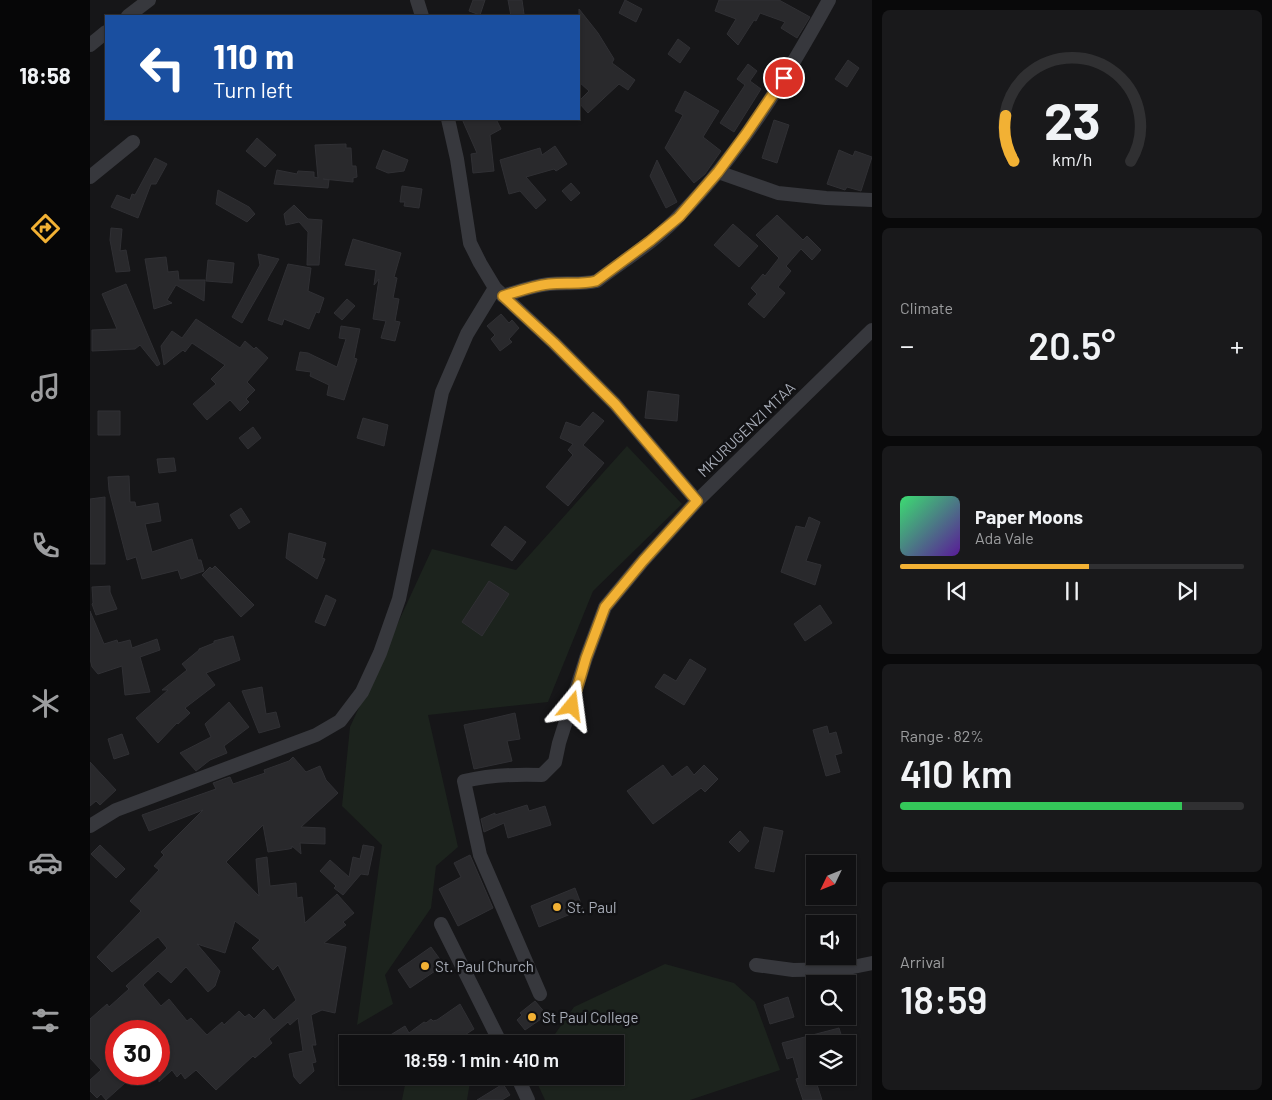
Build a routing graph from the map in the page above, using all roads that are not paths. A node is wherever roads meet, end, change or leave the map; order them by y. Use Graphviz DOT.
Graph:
graph roads {
  1 [pos="149,0"];
  2 [pos="417,0"];
  3 [pos="829,0"];
  4 [pos="129,15"];
  5 [pos="422,15"];
  6 [pos="105,33"];
  7 [pos="90,45"];
  8 [pos="448,120"];
  9 [pos="133,142"];
  10 [pos="718,172"];
  11 [pos="90,178"];
  12 [pos="872,200"];
  13 [pos="499,292"];
  14 [pos="872,330"];
  15 [pos="697,501"];
  16 [pos="90,826"];
  17 [pos="441,924"];
  18 [pos="872,962"];
  19 [pos="756,965"];
  20 [pos="540,994"];
  21 [pos="496,1035"];
  22 [pos="521,1085"];
  23 [pos="528,1100"];
  1 -- 4 [label="street"];
  2 -- 5 [label="street"];
  3 -- 10 [label="street"];
  6 -- 7 [label="street"];
  8 -- 13 [label="street"];
  9 -- 11 [label="street"];
  10 -- 12 [label="street"];
  10 -- 13 [label="street"];
  13 -- 15 [label="street"];
  13 -- 16 [label="street"];
  14 -- 15 [label="street, MKURUGENZI MTAA"];
  15 -- 20 [label="street, MKURUGENZI MTAA"];
  17 -- 21 [label="street"];
  18 -- 19 [label="street"];
  22 -- 23 [label="street"];
}
